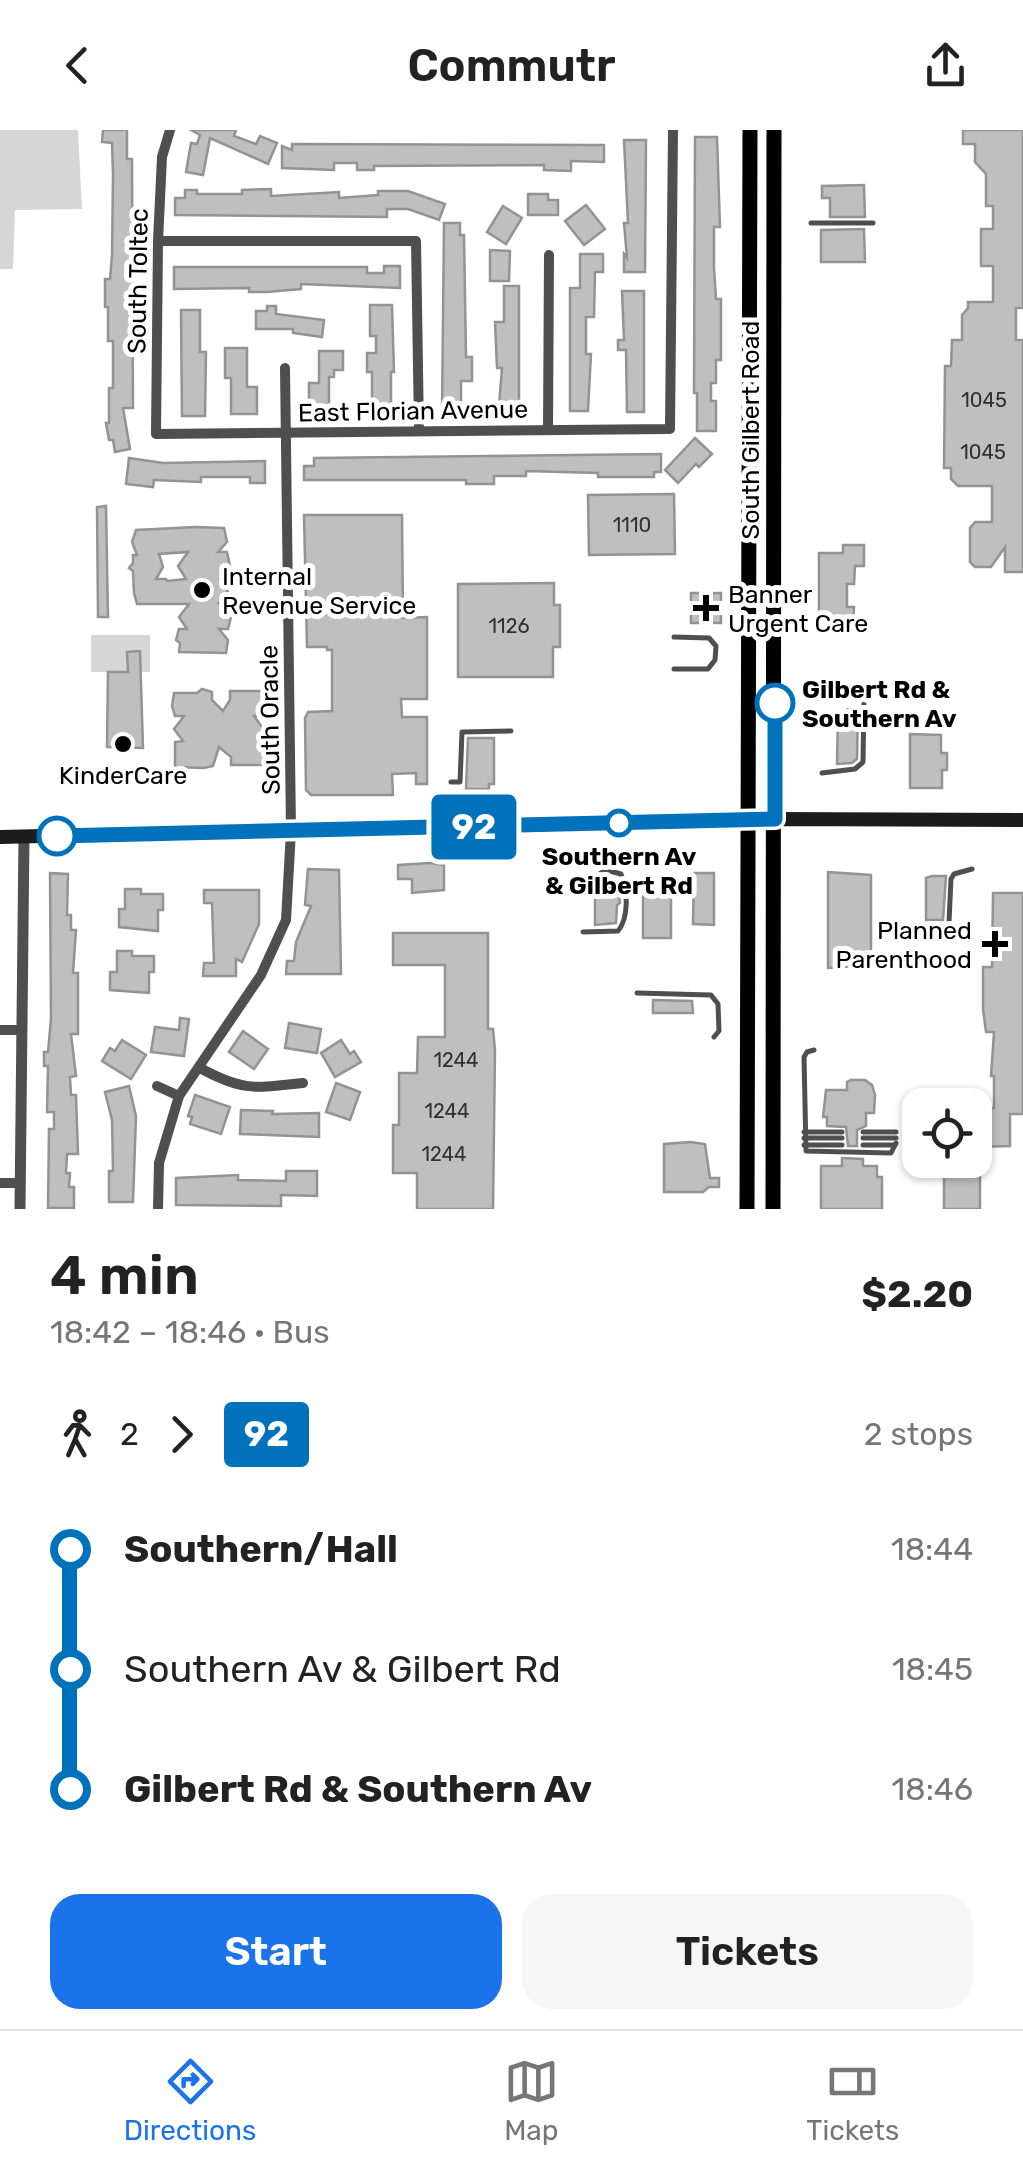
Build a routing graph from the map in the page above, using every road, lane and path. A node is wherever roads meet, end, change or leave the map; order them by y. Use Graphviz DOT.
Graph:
graph roads {
  1 [pos="170,130"];
  2 [pos="672,130"];
  3 [pos="750,130"];
  4 [pos="774,130"];
  5 [pos="811,223"];
  6 [pos="873,223"];
  7 [pos="158,241"];
  8 [pos="548,254"];
  9 [pos="285,368"];
  10 [pos="548,430"];
  11 [pos="419,431"];
  12 [pos="286,433"];
  13 [pos="156,434"];
  14 [pos="775,497"];
  15 [pos="748,502"];
  16 [pos="674,637"];
  17 [pos="674,669"];
  18 [pos="864,702"];
  19 [pos="511,731"];
  20 [pos="822,774"];
  21 [pos="452,782"];
  22 [pos="775,819"];
  23 [pos="747,820"];
  24 [pos="1023,820"];
  25 [pos="291,831"];
  26 [pos="0,836"];
  27 [pos="24,836"];
  28 [pos="972,869"];
  29 [pos="585,883"];
  30 [pos="911,928"];
  31 [pos="583,932"];
  32 [pos="637,993"];
  33 [pos="0,1030"];
  34 [pos="22,1030"];
  35 [pos="714,1037"];
  36 [pos="814,1050"];
  37 [pos="200,1068"];
  38 [pos="304,1083"];
  39 [pos="158,1086"];
  40 [pos="178,1096"];
  41 [pos="804,1138"];
  42 [pos="896,1140"];
  43 [pos="0,1183"];
  44 [pos="20,1183"];
  45 [pos="20,1209"];
  46 [pos="158,1209"];
  47 [pos="747,1209"];
  48 [pos="773,1209"];
  1 -- 7 [label="street, South Toltec"];
  2 -- 10 [label="street, East Florian Avenue"];
  3 -- 15 [label="main road, South Gilbert Road"];
  4 -- 14 [label="main road, South Gilbert Road"];
  5 -- 6 [label="lane"];
  7 -- 11 [label="street"];
  7 -- 13 [label="street, South Toltec"];
  8 -- 10 [label="street"];
  9 -- 12 [label="street, South Oracle"];
  10 -- 11 [label="street, East Florian Avenue"];
  11 -- 12 [label="street, East Florian Avenue"];
  12 -- 13 [label="street, East Florian Avenue"];
  12 -- 25 [label="street, South Oracle"];
  14 -- 15 [label="main road"];
  14 -- 22 [label="main road, South Gilbert Road"];
  15 -- 23 [label="main road, South Gilbert Road"];
  16 -- 17 [label="lane"];
  18 -- 20 [label="lane"];
  19 -- 21 [label="lane"];
  22 -- 23 [label="main road"];
  22 -- 24 [label="main road"];
  22 -- 48 [label="main road, South Gilbert Road"];
  23 -- 25 [label="main road"];
  23 -- 47 [label="main road, South Gilbert Road"];
  25 -- 27 [label="main road"];
  25 -- 37 [label="street, South Oracle"];
  26 -- 27 [label="main road"];
  27 -- 34 [label="street"];
  28 -- 30 [label="lane"];
  29 -- 31 [label="lane"];
  32 -- 35 [label="lane"];
  33 -- 34 [label="street"];
  34 -- 44 [label="street"];
  36 -- 41 [label="lane"];
  37 -- 38 [label="street"];
  37 -- 40 [label="street, South Oracle"];
  39 -- 40 [label="street"];
  40 -- 46 [label="street, South Oracle"];
  41 -- 41 [label="lane"];
  41 -- 42 [label="lane"];
  42 -- 42 [label="lane"];
  43 -- 44 [label="street"];
  44 -- 45 [label="street"];
}
